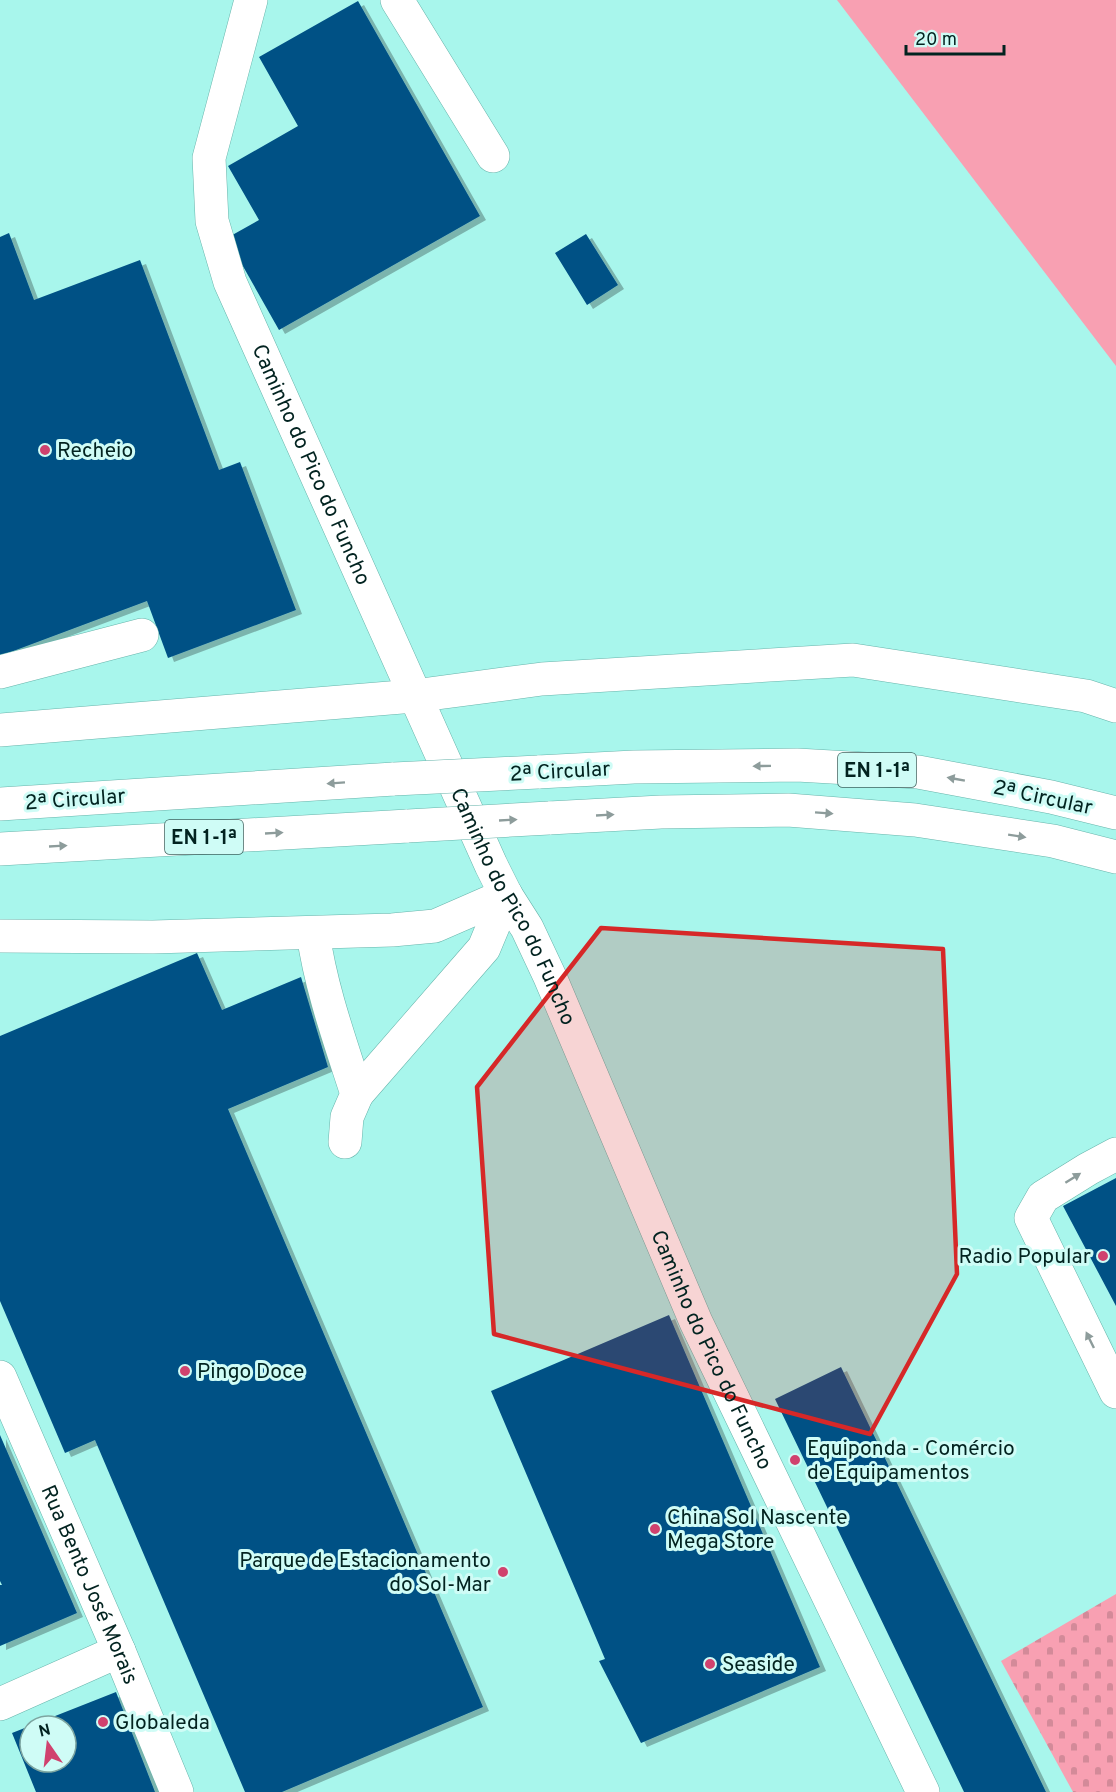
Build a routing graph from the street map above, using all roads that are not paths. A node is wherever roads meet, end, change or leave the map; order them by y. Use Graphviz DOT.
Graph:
graph roads {
  1 [pos="251,0"];
  2 [pos="397,0"];
  3 [pos="493,156"];
  4 [pos="142,635"];
  5 [pos="0,672"];
  6 [pos="414,696"];
  7 [pos="1116,706"];
  8 [pos="0,730"];
  9 [pos="0,804"];
  10 [pos="1116,813"];
  11 [pos="0,849"];
  12 [pos="1116,857"];
  13 [pos="506,895"];
  14 [pos="313,933"];
  15 [pos="0,936"];
  16 [pos="357,1094"];
  17 [pos="345,1142"];
  18 [pos="1116,1154"];
  19 [pos="0,1377"];
  20 [pos="1116,1392"];
  21 [pos="119,1651"];
  22 [pos="0,1704"];
  23 [pos="177,1792"];
  24 [pos="923,1792"];
  1 -- 6 [label="main road, Caminho do Pico do Funcho"];
  2 -- 3 [label="main road"];
  4 -- 5 [label="main road"];
  6 -- 7 [label="main road"];
  6 -- 8 [label="main road"];
  6 -- 13 [label="main road, Caminho do Pico do Funcho"];
  10 -- 9 [label="main road, 2ª Circular / EN 1-1ª, one-way, bridge"];
  11 -- 12 [label="main road, 2ª Circular / EN 1-1ª, one-way, bridge"];
  13 -- 14 [label="main road"];
  13 -- 16 [label="main road"];
  13 -- 24 [label="main road, Caminho do Pico do Funcho"];
  14 -- 15 [label="main road"];
  14 -- 16 [label="main road"];
  16 -- 17 [label="main road"];
  20 -- 18 [label="main road, one-way"];
  19 -- 21 [label="main road, Rua Bento José Morais"];
  21 -- 22 [label="main road"];
  21 -- 23 [label="main road, Rua Bento José Morais"];
}
